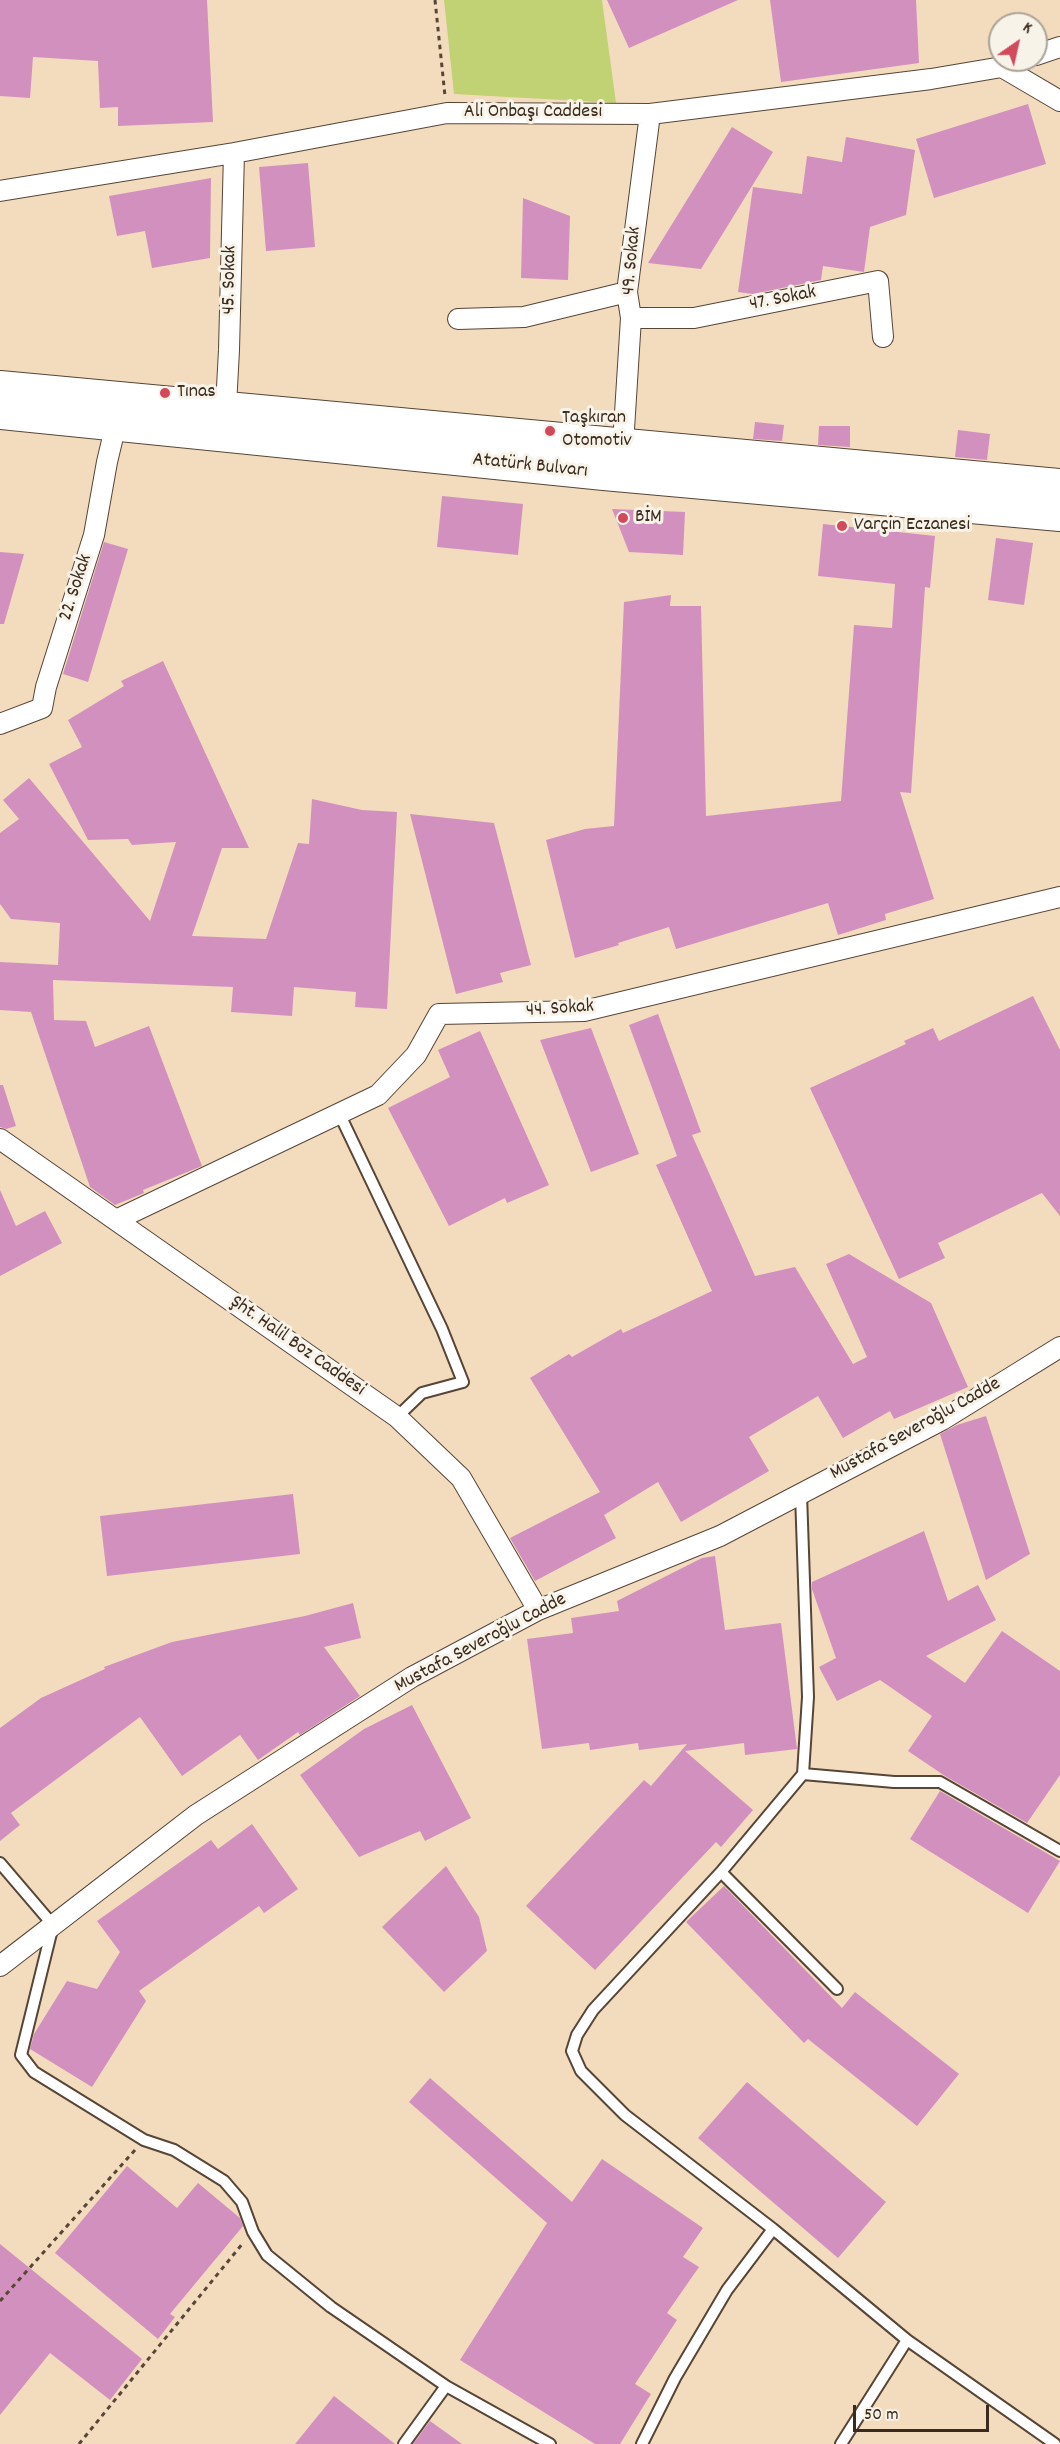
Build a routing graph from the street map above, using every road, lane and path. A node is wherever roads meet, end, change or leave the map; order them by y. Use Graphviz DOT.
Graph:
graph roads {
  1 [pos="435,0"];
  2 [pos="988,69"];
  3 [pos="1011,72"];
  4 [pos="1060,101"];
  5 [pos="447,113"];
  6 [pos="650,114"];
  7 [pos="234,153"];
  8 [pos="0,191"];
  9 [pos="627,292"];
  10 [pos="631,318"];
  11 [pos="458,319"];
  12 [pos="883,337"];
  13 [pos="0,387"];
  14 [pos="226,406"];
  15 [pos="0,413"];
  16 [pos="116,424"];
  17 [pos="623,445"];
  18 [pos="1060,485"];
  19 [pos="1060,515"];
  20 [pos="0,724"];
  21 [pos="1060,897"];
  22 [pos="339,1113"];
  23 [pos="0,1139"];
  24 [pos="116,1220"];
  25 [pos="1060,1347"];
  26 [pos="397,1417"];
  27 [pos="801,1494"];
  28 [pos="538,1610"];
  29 [pos="803,1774"];
  30 [pos="1060,1851"];
  31 [pos="0,1863"];
  32 [pos="722,1872"];
  33 [pos="53,1925"];
  34 [pos="0,1966"];
  35 [pos="837,1989"];
  36 [pos="144,2140"];
  37 [pos="773,2229"];
  38 [pos="253,2232"];
  39 [pos="0,2301"];
  40 [pos="907,2340"];
  41 [pos="446,2386"];
  42 [pos="79,2444"];
  43 [pos="404,2444"];
  44 [pos="550,2444"];
  45 [pos="642,2444"];
  46 [pos="842,2444"];
  47 [pos="1054,2444"];
  1 -- 5 [label="path"];
  2 -- 6 [label="street, Ali Onbaşı Caddesi"];
  3 -- 4 [label="street"];
  5 -- 6 [label="street, Ali Onbaşı Caddesi"];
  5 -- 7 [label="street, Ali Onbaşı Caddesi"];
  6 -- 9 [label="street, 49. Sokak"];
  7 -- 8 [label="street, Ali Onbaşı Caddesi"];
  7 -- 14 [label="street, 45. Sokak"];
  9 -- 10 [label="street, 49. Sokak"];
  9 -- 11 [label="street"];
  10 -- 12 [label="street, 47. Sokak"];
  10 -- 17 [label="street, 49. Sokak"];
  13 -- 14 [label="main road, Atatürk Bulvarı"];
  14 -- 17 [label="main road, Atatürk Bulvarı"];
  15 -- 16 [label="main road, Atatürk Bulvarı"];
  16 -- 19 [label="main road, Atatürk Bulvarı"];
  16 -- 20 [label="street, 22. Sokak"];
  17 -- 18 [label="main road, Atatürk Bulvarı"];
  21 -- 22 [label="street, 44. Sokak"];
  22 -- 24 [label="street, 44. Sokak"];
  22 -- 26 [label="lane"];
  23 -- 24 [label="street, Şht. Halil Boz Caddesi"];
  24 -- 26 [label="street, Şht. Halil Boz Caddesi"];
  25 -- 27 [label="street, Mustafa Severoğlu Cadde"];
  26 -- 28 [label="street, Şht. Halil Boz Caddesi"];
  27 -- 28 [label="street, Mustafa Severoğlu Cadde"];
  27 -- 29 [label="lane"];
  28 -- 33 [label="street, Mustafa Severoğlu Cadde"];
  29 -- 30 [label="lane"];
  29 -- 32 [label="lane"];
  31 -- 33 [label="lane"];
  32 -- 35 [label="lane"];
  32 -- 37 [label="lane"];
  33 -- 34 [label="street, Mustafa Severoğlu Cadde"];
  33 -- 36 [label="lane"];
  36 -- 38 [label="lane"];
  36 -- 39 [label="path"];
  37 -- 40 [label="lane"];
  37 -- 45 [label="lane"];
  38 -- 41 [label="lane"];
  38 -- 42 [label="path"];
  40 -- 46 [label="lane"];
  40 -- 47 [label="lane"];
  41 -- 43 [label="lane"];
  41 -- 44 [label="lane"];
}
